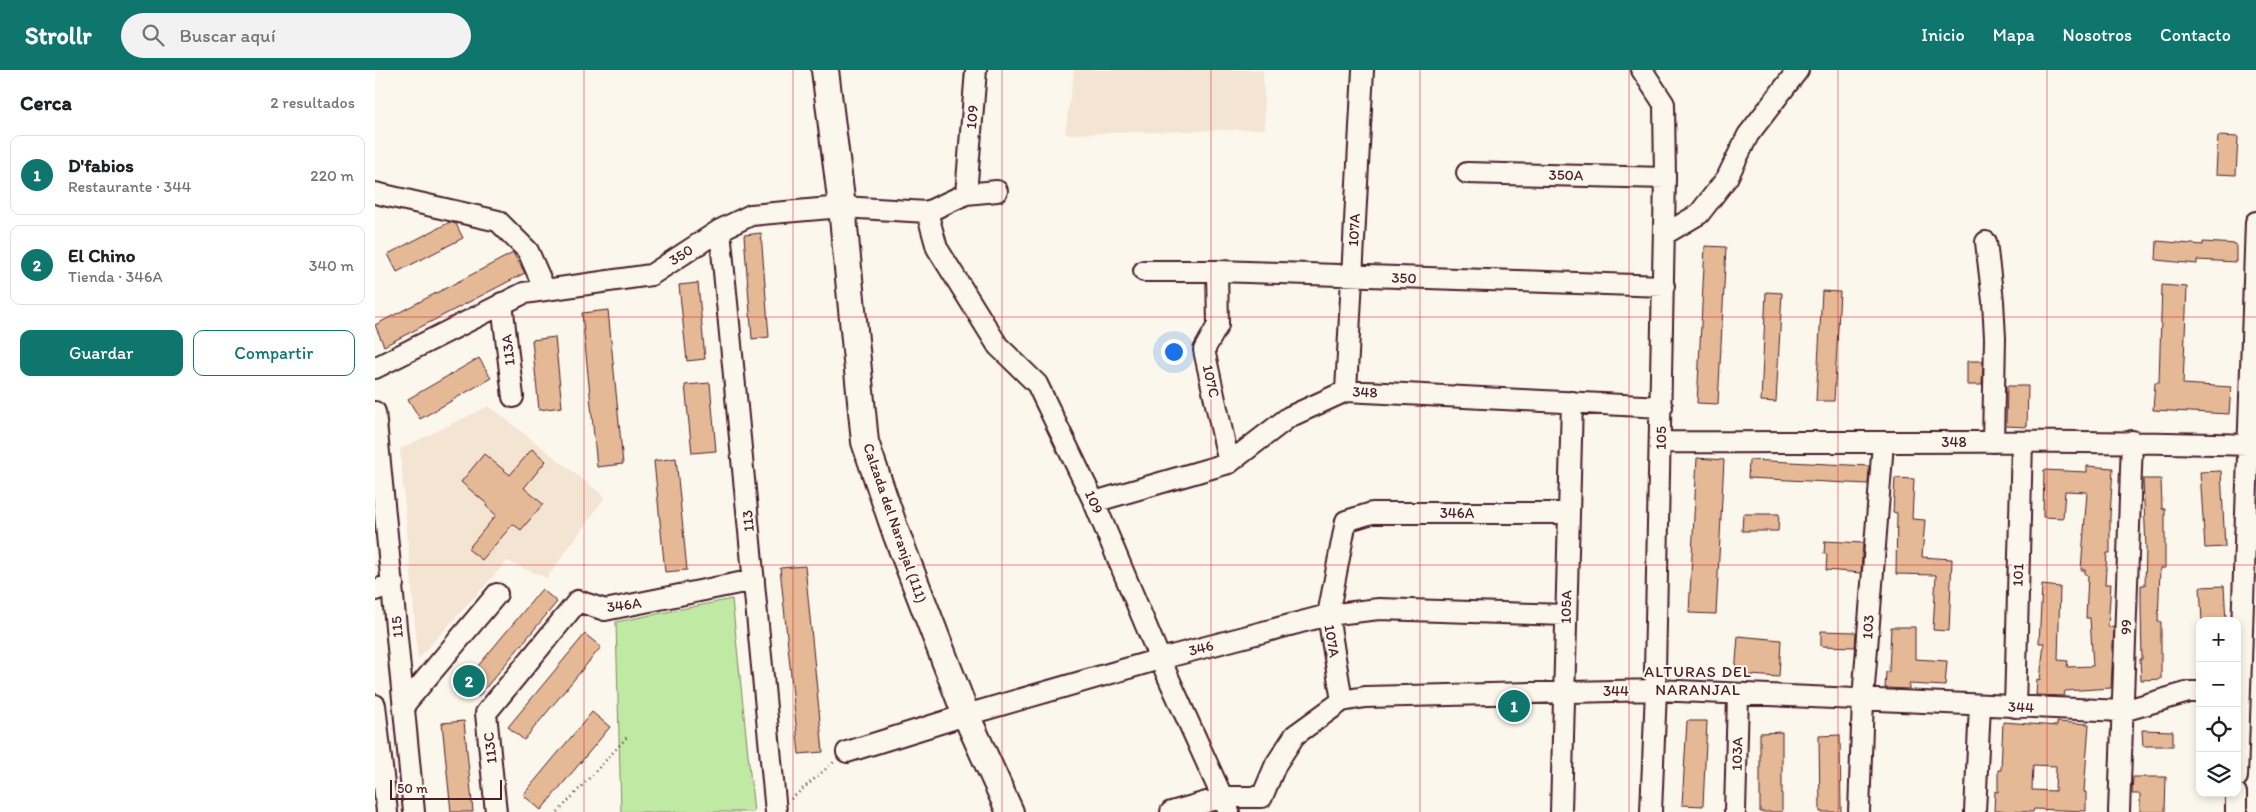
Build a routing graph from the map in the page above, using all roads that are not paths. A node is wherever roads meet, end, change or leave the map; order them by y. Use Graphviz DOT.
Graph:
graph roads {
  1 [pos="825,70"];
  2 [pos="976,70"];
  3 [pos="1363,70"];
  4 [pos="1642,70"];
  5 [pos="1798,70"];
  6 [pos="1467,173"];
  7 [pos="1665,178"];
  8 [pos="997,191"];
  9 [pos="375,193"];
  10 [pos="966,194"];
  11 [pos="841,207"];
  12 [pos="927,212"];
  13 [pos="2256,222"];
  14 [pos="721,230"];
  15 [pos="1665,234"];
  16 [pos="1986,242"];
  17 [pos="1144,270"];
  18 [pos="1217,271"];
  19 [pos="1351,277"];
  20 [pos="1664,286"];
  21 [pos="545,290"];
  22 [pos="503,303"];
  23 [pos="375,368"];
  24 [pos="1346,390"];
  25 [pos="513,397"];
  26 [pos="1573,402"];
  27 [pos="1662,408"];
  28 [pos="375,412"];
  29 [pos="2132,441"];
  30 [pos="1661,442"];
  31 [pos="1993,442"];
  32 [pos="2022,442"];
  33 [pos="1883,443"];
  34 [pos="2247,445"];
  35 [pos="1229,463"];
  36 [pos="1094,502"];
  37 [pos="1569,513"];
  38 [pos="1346,521"];
  39 [pos="754,580"];
  40 [pos="384,587"];
  41 [pos="497,594"];
  42 [pos="1566,615"];
  43 [pos="1328,616"];
  44 [pos="1159,659"];
  45 [pos="1656,690"];
  46 [pos="2245,690"];
  47 [pos="1565,691"];
  48 [pos="2196,692"];
  49 [pos="1738,695"];
  50 [pos="1863,699"];
  51 [pos="1343,701"];
  52 [pos="375,705"];
  53 [pos="404,705"];
  54 [pos="1980,706"];
  55 [pos="2015,707"];
  56 [pos="2123,711"];
  57 [pos="486,713"];
  58 [pos="966,715"];
  59 [pos="847,752"];
  60 [pos="2239,752"];
  61 [pos="2237,797"];
  62 [pos="1226,805"];
  63 [pos="1261,805"];
  64 [pos="780,809"];
  65 [pos="387,812"];
  66 [pos="414,812"];
  67 [pos="496,812"];
  68 [pos="1010,812"];
  69 [pos="1171,812"];
  70 [pos="1561,812"];
  71 [pos="1651,812"];
  72 [pos="1735,812"];
  73 [pos="1859,812"];
  74 [pos="1975,812"];
  75 [pos="2119,812"];
  76 [pos="2236,812"];
  1 -- 11 [label="main road, Calzada del Naranjal (111)"];
  2 -- 10 [label="street, 109"];
  3 -- 19 [label="street, 107A"];
  4 -- 7 [label="street, 105"];
  5 -- 15 [label="street"];
  6 -- 7 [label="street, 350A"];
  7 -- 15 [label="street, 105"];
  8 -- 10 [label="street, 350"];
  9 -- 21 [label="street"];
  10 -- 12 [label="street, 350"];
  11 -- 12 [label="street, 350"];
  11 -- 14 [label="street, 350"];
  11 -- 58 [label="main road, Calzada del Naranjal (111)"];
  12 -- 36 [label="street, 109"];
  13 -- 34 [label="street"];
  14 -- 21 [label="street, 350"];
  14 -- 39 [label="street, 113"];
  15 -- 20 [label="street, 105"];
  16 -- 31 [label="street"];
  17 -- 18 [label="street, 350"];
  18 -- 19 [label="street, 350"];
  18 -- 35 [label="street, 107C"];
  19 -- 20 [label="street, 350"];
  19 -- 24 [label="street, 107A"];
  20 -- 27 [label="street, 105"];
  21 -- 22 [label="street, 350"];
  22 -- 23 [label="street, 350"];
  22 -- 25 [label="street, 113A"];
  24 -- 26 [label="street, 348"];
  24 -- 35 [label="street, 348"];
  26 -- 27 [label="street, 348"];
  26 -- 37 [label="street, 105A"];
  27 -- 30 [label="street, 105"];
  28 -- 40 [label="street, 115"];
  29 -- 32 [label="street, 348"];
  29 -- 34 [label="street, 348"];
  29 -- 56 [label="street, 99"];
  30 -- 33 [label="street, 348"];
  30 -- 45 [label="street, 105"];
  31 -- 32 [label="street, 348"];
  31 -- 33 [label="street, 348"];
  32 -- 55 [label="street, 101"];
  33 -- 50 [label="street, 103"];
  34 -- 46 [label="street"];
  35 -- 36 [label="street, 348"];
  36 -- 44 [label="street, 109"];
  37 -- 38 [label="street, 346A"];
  37 -- 42 [label="street, 105A"];
  38 -- 43 [label="street, 107A"];
  39 -- 57 [label="street, 346A"];
  39 -- 64 [label="street, 113"];
  40 -- 53 [label="street, 115"];
  41 -- 53 [label="street"];
  42 -- 43 [label="street, 346"];
  42 -- 47 [label="street, 105A"];
  43 -- 44 [label="street, 346"];
  43 -- 51 [label="street, 107A"];
  44 -- 58 [label="street, 346"];
  44 -- 62 [label="street, 109"];
  45 -- 47 [label="street, 344"];
  45 -- 49 [label="street, 344"];
  45 -- 71 [label="street, 105"];
  46 -- 60 [label="street"];
  47 -- 51 [label="street, 344"];
  47 -- 70 [label="street, 105A"];
  48 -- 56 [label="street, 344"];
  49 -- 50 [label="street, 344"];
  49 -- 72 [label="street, 103A"];
  50 -- 54 [label="street, 344"];
  50 -- 73 [label="street, 103"];
  51 -- 63 [label="street, 344"];
  52 -- 65 [label="street"];
  53 -- 66 [label="street, 115"];
  54 -- 55 [label="street, 344"];
  54 -- 74 [label="street"];
  55 -- 56 [label="street, 344"];
  56 -- 75 [label="street, 99"];
  57 -- 67 [label="street, 113C"];
  58 -- 59 [label="street, 346"];
  58 -- 68 [label="main road, Calzada del Naranjal (111)"];
  61 -- 76 [label="street"];
  62 -- 63 [label="street, 344"];
  62 -- 69 [label="street, 344"];
}
